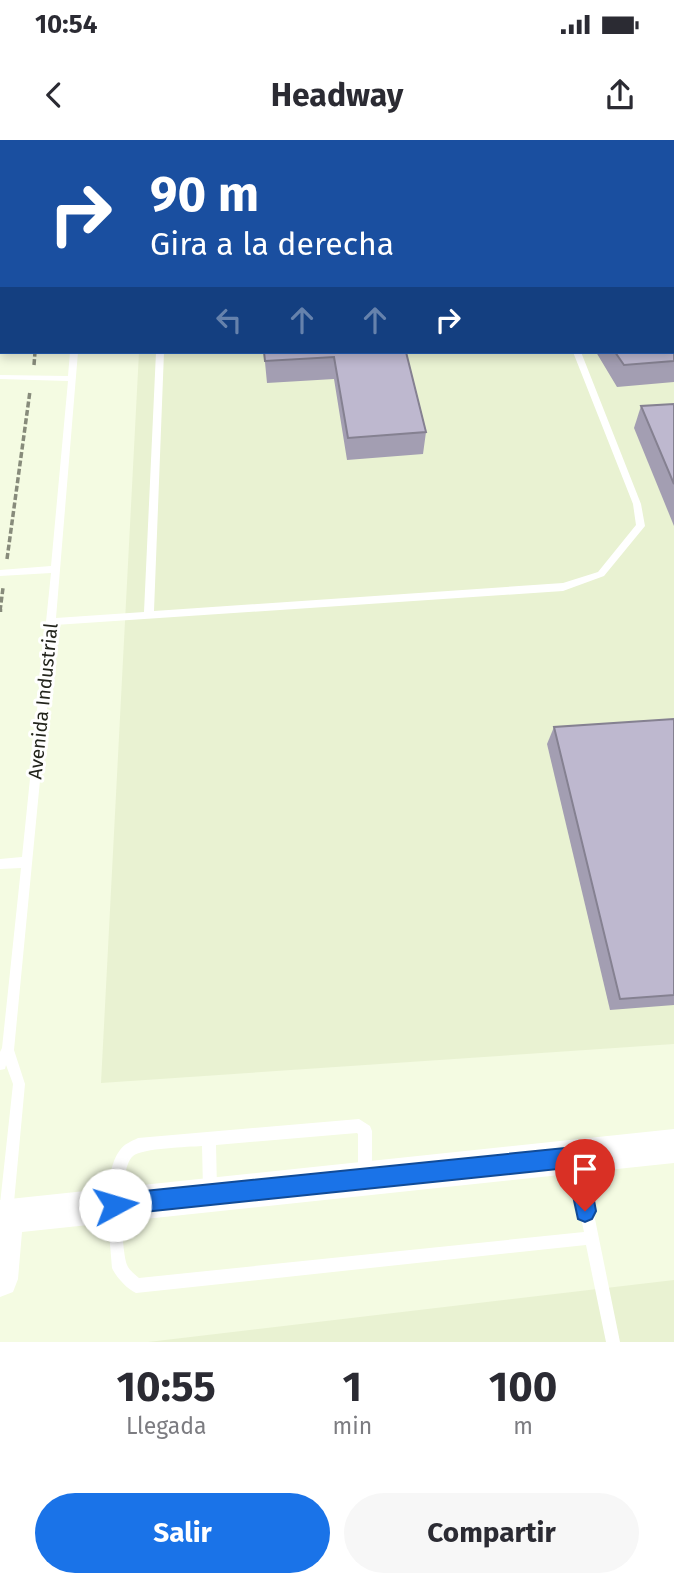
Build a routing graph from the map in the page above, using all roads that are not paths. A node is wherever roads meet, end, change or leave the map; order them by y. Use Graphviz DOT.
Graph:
graph roads {
  1 [pos="74,354"];
  2 [pos="160,354"];
  3 [pos="578,354"];
  4 [pos="0,377"];
  5 [pos="72,379"];
  6 [pos="56,569"];
  7 [pos="3,572"];
  8 [pos="149,617"];
  9 [pos="51,622"];
  10 [pos="27,862"];
  11 [pos="0,864"];
  12 [pos="8,1050"];
  13 [pos="0,1064"];
  14 [pos="209,1140"];
  15 [pos="674,1146"];
  16 [pos="575,1157"];
  17 [pos="365,1179"];
  18 [pos="210,1195"];
  19 [pos="115,1205"];
  20 [pos="3,1217"];
  21 [pos="590,1238"];
  22 [pos="0,1279"];
  23 [pos="613,1342"];
  1 -- 5 [label="lane, Avenida Industrial"];
  2 -- 8 [label="lane"];
  3 -- 8 [label="lane"];
  4 -- 5 [label="lane"];
  5 -- 6 [label="lane, Avenida Industrial"];
  6 -- 7 [label="lane"];
  6 -- 9 [label="lane, Avenida Industrial"];
  8 -- 9 [label="lane"];
  9 -- 10 [label="lane, Avenida Industrial"];
  10 -- 11 [label="lane"];
  10 -- 12 [label="lane, Avenida Industrial"];
  12 -- 13 [label="lane, Avenida Industrial"];
  12 -- 20 [label="lane, Avenida Industrial"];
  14 -- 17 [label="lane"];
  14 -- 18 [label="lane"];
  14 -- 19 [label="lane"];
  15 -- 16 [label="street"];
  16 -- 17 [label="street"];
  16 -- 21 [label="lane"];
  17 -- 18 [label="street"];
  18 -- 19 [label="street"];
  19 -- 20 [label="street"];
  19 -- 21 [label="lane"];
  20 -- 22 [label="street, Avenida Industrial"];
  21 -- 23 [label="lane"];
}
